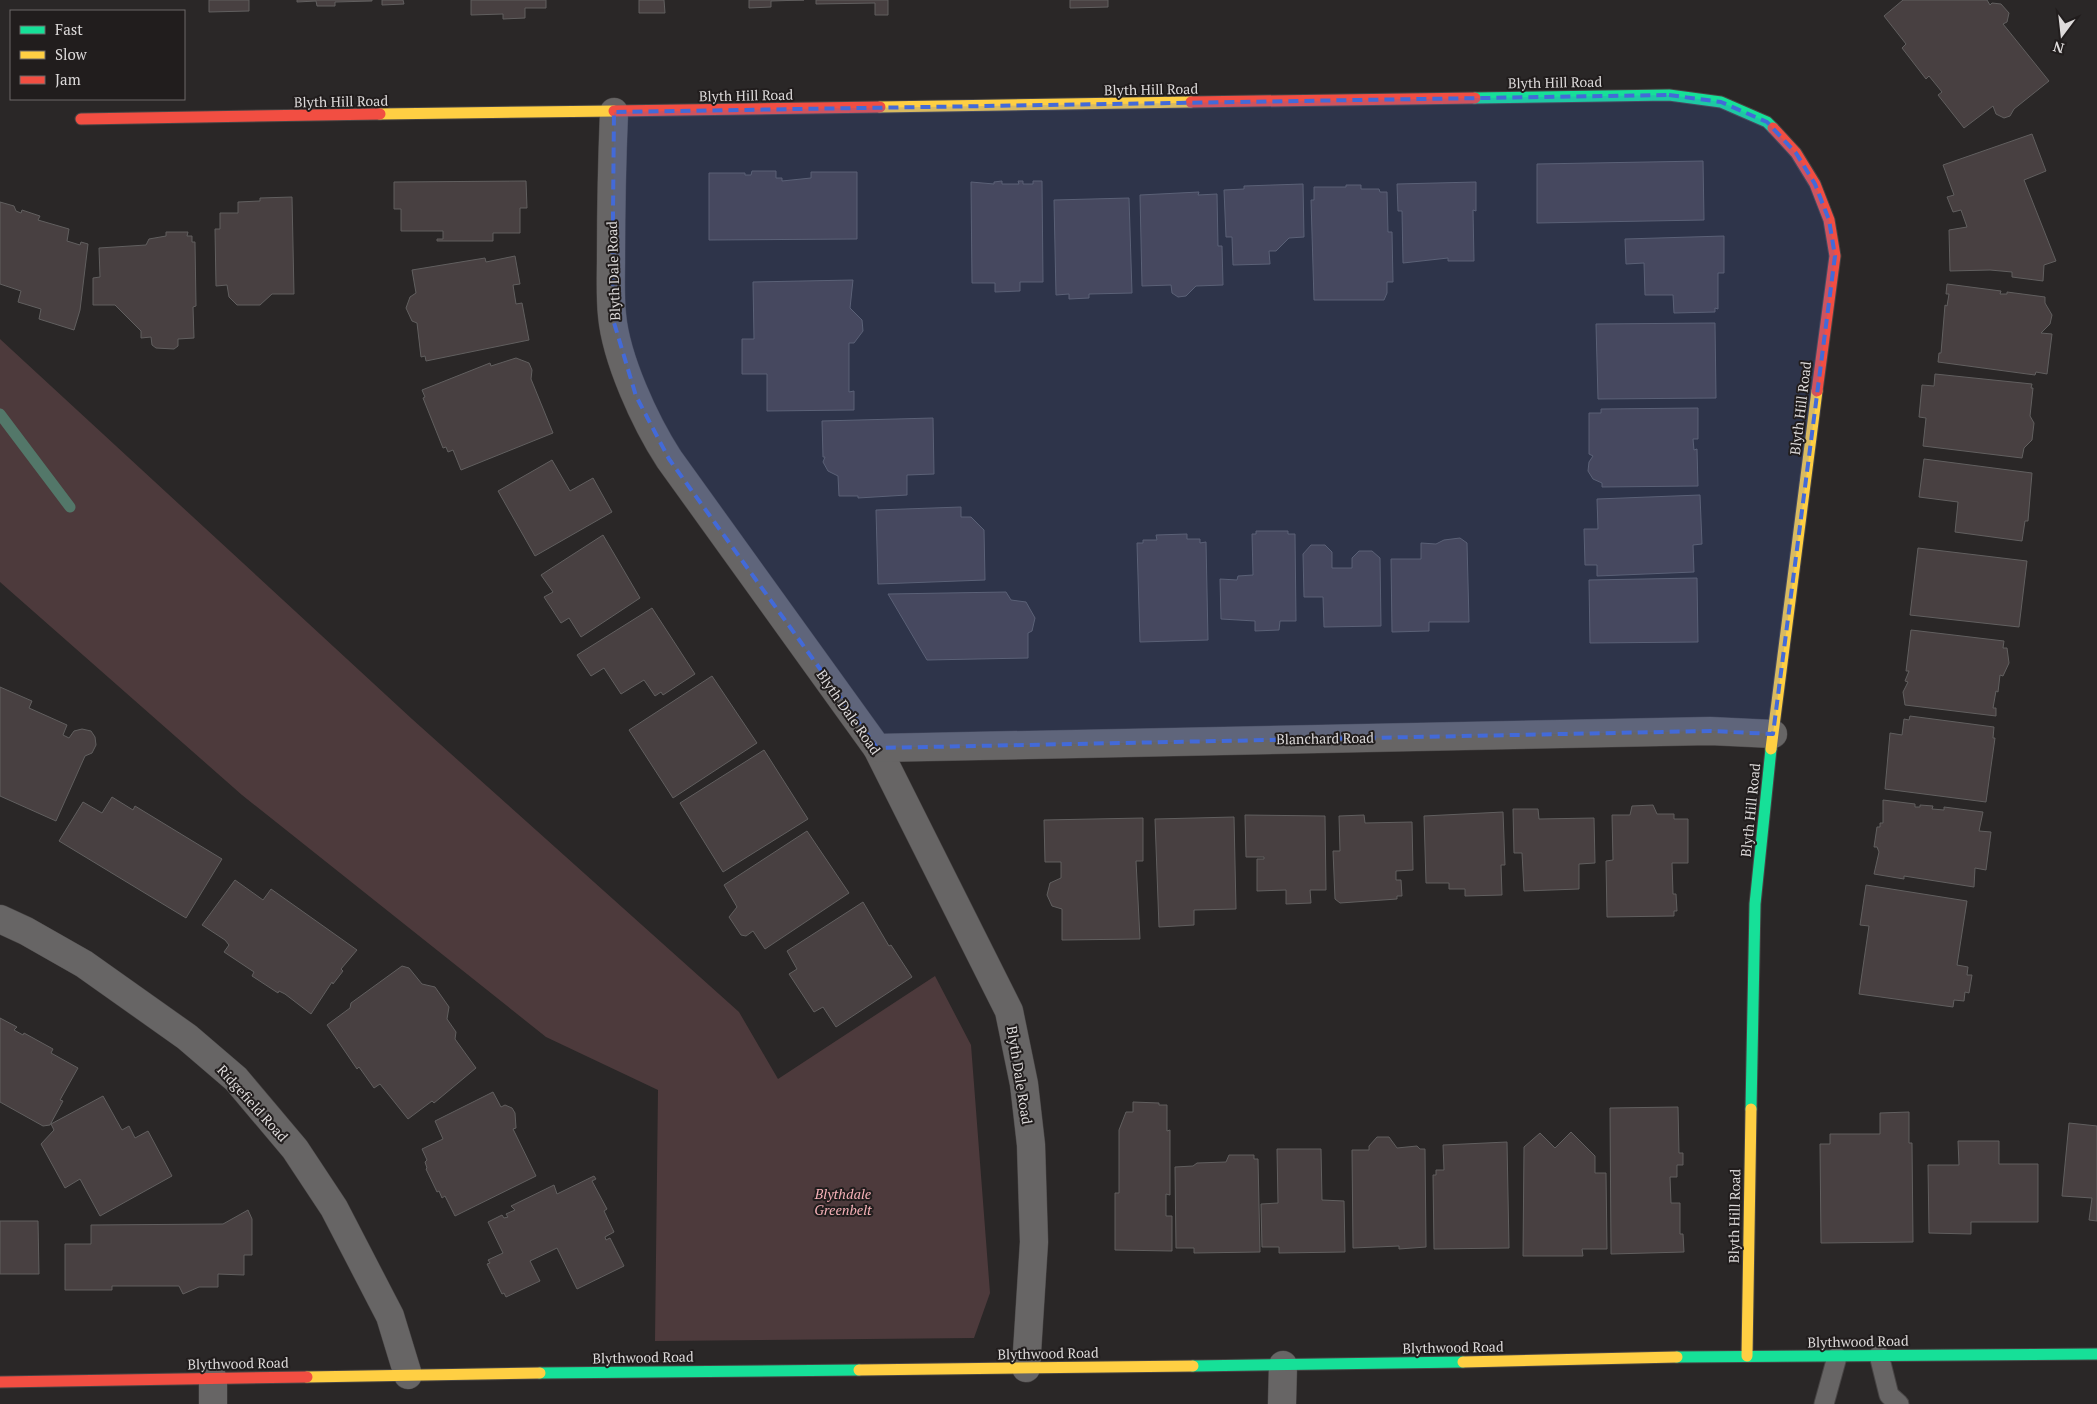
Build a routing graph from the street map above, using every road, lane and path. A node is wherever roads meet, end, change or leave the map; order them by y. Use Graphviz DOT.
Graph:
graph roads {
  1 [pos="614,112"];
  2 [pos="81,119"];
  3 [pos="1772,734"];
  4 [pos="877,748"];
  5 [pos="0,918"];
  6 [pos="2097,1354"];
  7 [pos="1880,1355"];
  8 [pos="1747,1356"];
  9 [pos="1837,1356"];
  10 [pos="1283,1365"];
  11 [pos="1026,1368"];
  12 [pos="408,1375"];
  13 [pos="0,1382"];
  14 [pos="213,1392"];
  15 [pos="1282,1404"];
  16 [pos="1824,1404"];
  17 [pos="1899,1404"];
  1 -- 2 [label="street, Blyth Hill Road"];
  1 -- 3 [label="street, Blyth Hill Road"];
  1 -- 4 [label="street, Blyth Dale Road"];
  3 -- 4 [label="street, Blanchard Road"];
  3 -- 8 [label="street, Blyth Hill Road"];
  4 -- 11 [label="street, Blyth Dale Road"];
  5 -- 12 [label="street, Ridgefield Road"];
  6 -- 7 [label="street, Blythwood Road"];
  7 -- 9 [label="street, Blythwood Road"];
  7 -- 17 [label="lane"];
  8 -- 9 [label="street, Blythwood Road"];
  8 -- 10 [label="street, Blythwood Road"];
  9 -- 16 [label="lane"];
  10 -- 11 [label="street, Blythwood Road"];
  10 -- 15 [label="street"];
  11 -- 12 [label="street, Blythwood Road"];
  12 -- 14 [label="street, Blythwood Road"];
  13 -- 14 [label="street, Blythwood Road"];
}
